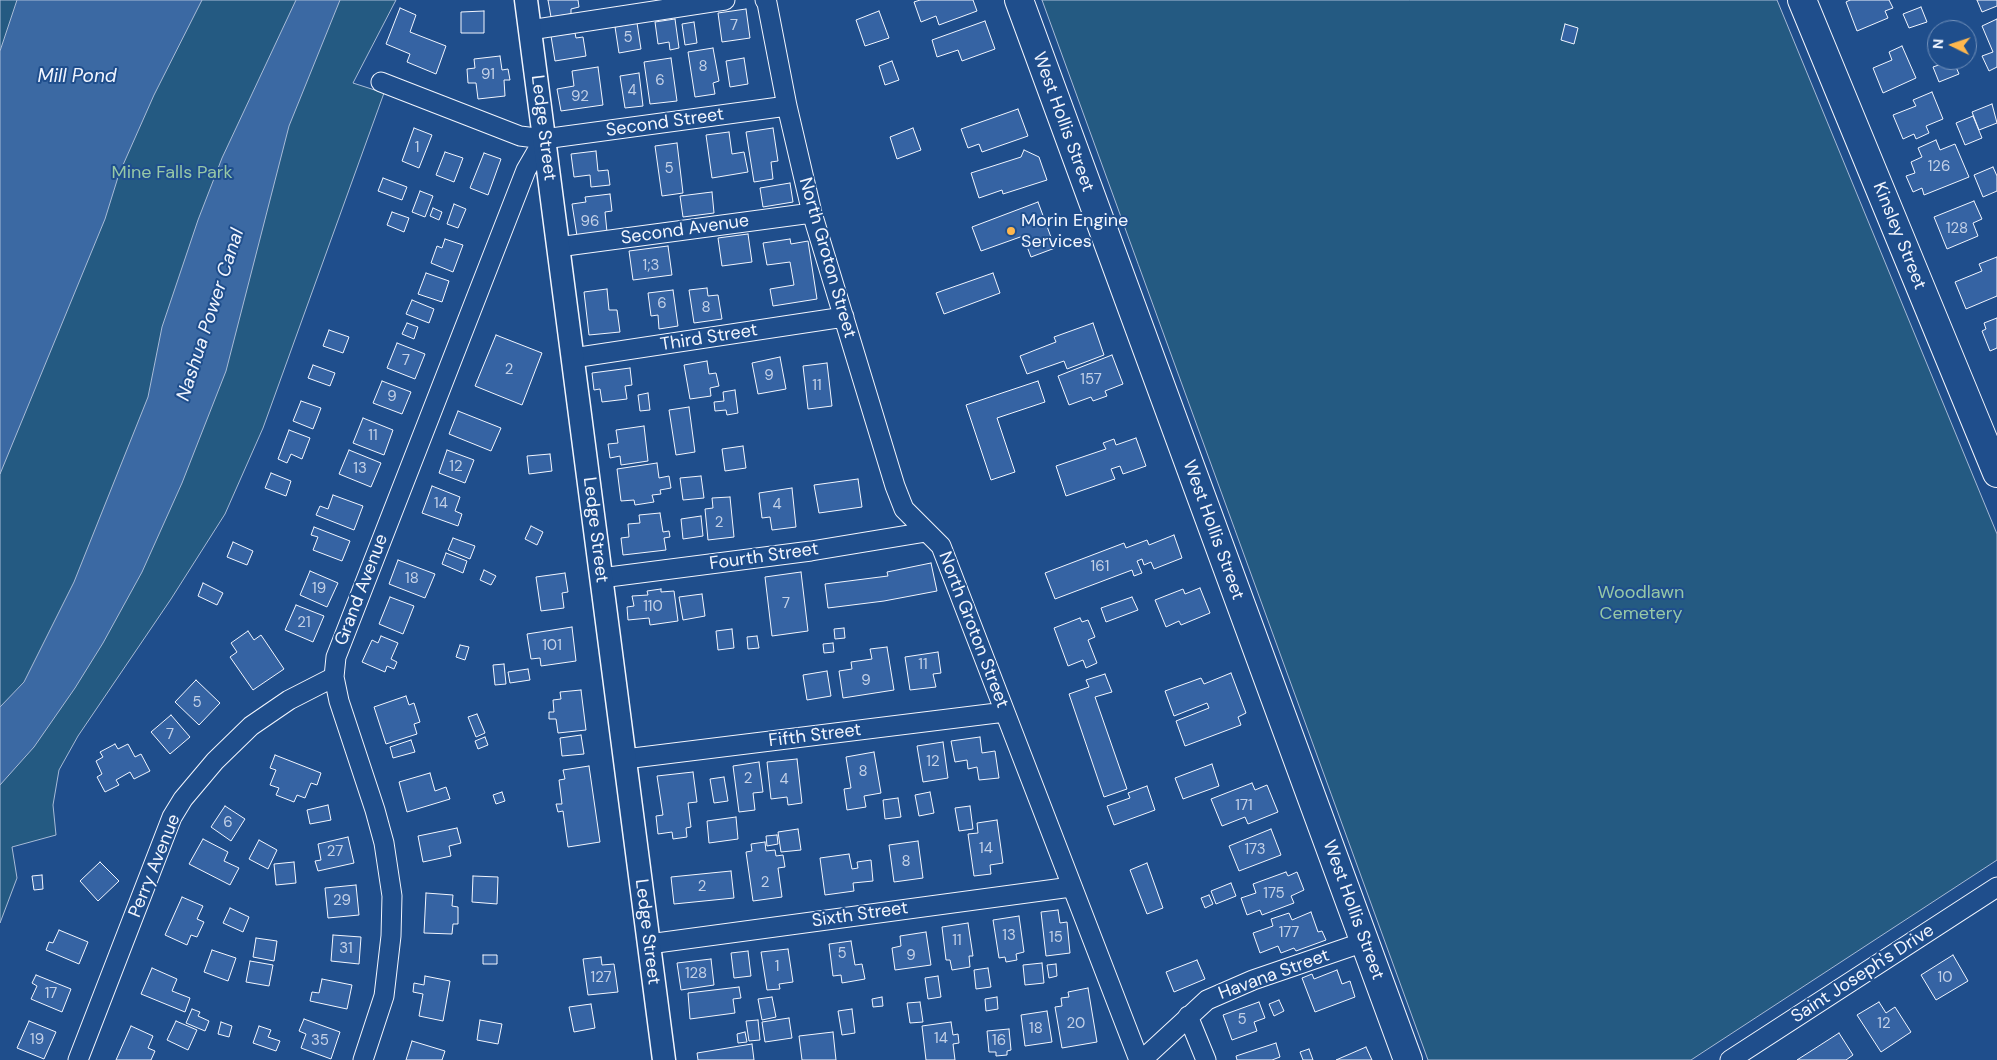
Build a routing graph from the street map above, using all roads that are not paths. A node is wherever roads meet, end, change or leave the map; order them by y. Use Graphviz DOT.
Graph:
graph roads {
  1 [pos="526,0"];
  2 [pos="725,0"];
  3 [pos="765,0"];
  4 [pos="1019,0"];
  5 [pos="1802,0"];
  6 [pos="530,30"];
  7 [pos="381,82"];
  8 [pos="787,106"];
  9 [pos="544,139"];
  10 [pos="812,213"];
  11 [pos="558,248"];
  12 [pos="844,317"];
  13 [pos="573,358"];
  14 [pos="1997,472"];
  15 [pos="926,532"];
  16 [pos="601,578"];
  17 [pos="334,677"];
  18 [pos="1005,712"];
  19 [pos="625,760"];
  20 [pos="1071,887"];
  21 [pos="1997,887"];
  22 [pos="1364,942"];
  23 [pos="649,944"];
  24 [pos="1188,1016"];
  25 [pos="78,1060"];
  26 [pos="363,1060"];
  27 [pos="664,1060"];
  28 [pos="1140,1060"];
  29 [pos="1206,1060"];
  30 [pos="1408,1060"];
  31 [pos="1730,1060"];
  1 -- 6 [label="street, Ledge Street"];
  2 -- 6 [label="street"];
  3 -- 8 [label="street, North Groton Street"];
  4 -- 22 [label="main road, West Hollis Street"];
  5 -- 14 [label="main road, Kinsley Street"];
  6 -- 9 [label="street, Ledge Street"];
  7 -- 9 [label="street, Second Street"];
  8 -- 9 [label="street, Second Street"];
  8 -- 10 [label="street, North Groton Street"];
  9 -- 11 [label="street, Ledge Street"];
  9 -- 17 [label="street, Grand Avenue"];
  10 -- 11 [label="street, Second Avenue"];
  10 -- 12 [label="street, North Groton Street"];
  11 -- 13 [label="street, Ledge Street"];
  12 -- 13 [label="street, Third Street"];
  12 -- 15 [label="street, North Groton Street"];
  13 -- 16 [label="street, Ledge Street"];
  15 -- 16 [label="street, Fourth Street"];
  15 -- 18 [label="street, North Groton Street"];
  16 -- 19 [label="street, Ledge Street"];
  17 -- 25 [label="street, Perry Avenue"];
  17 -- 26 [label="street, Grand Avenue"];
  18 -- 19 [label="street, Fifth Street"];
  18 -- 20 [label="street, North Groton Street"];
  19 -- 23 [label="street, Ledge Street"];
  20 -- 23 [label="street, Sixth Street"];
  20 -- 28 [label="street, North Groton Street"];
  21 -- 31 [label="street, Saint Joseph's Drive"];
  22 -- 24 [label="street, Havana Street"];
  22 -- 30 [label="main road, West Hollis Street"];
  23 -- 27 [label="street, Ledge Street"];
  24 -- 28 [label="street, Havana Street"];
  24 -- 29 [label="street"];
}
